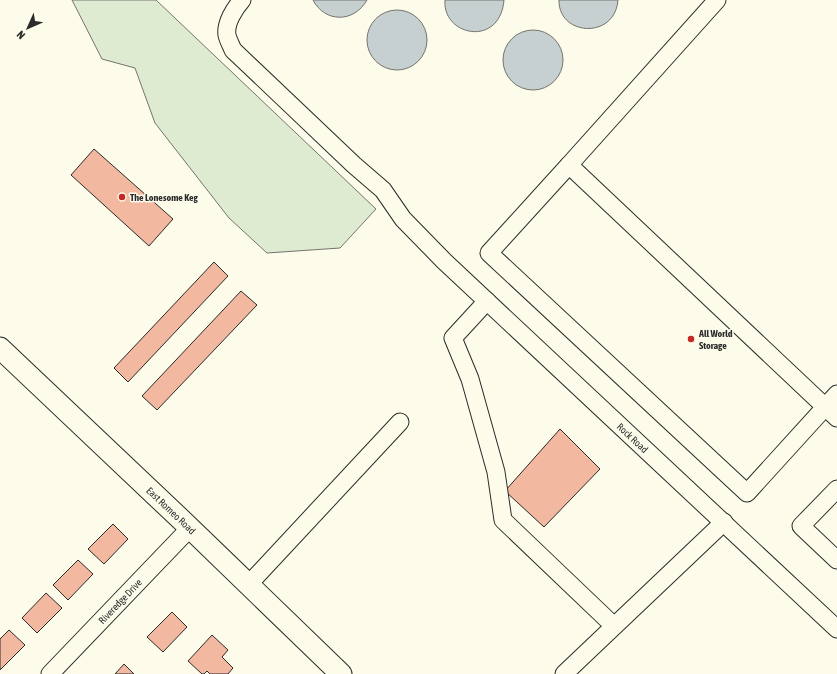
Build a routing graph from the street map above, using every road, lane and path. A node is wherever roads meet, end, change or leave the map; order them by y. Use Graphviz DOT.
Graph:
graph roads {
  1 [pos="242,0"];
  2 [pos="717,0"];
  3 [pos="569,165"];
  4 [pos="486,301"];
  5 [pos="0,348"];
  6 [pos="837,394"];
  7 [pos="831,412"];
  8 [pos="400,422"];
  9 [pos="837,489"];
  10 [pos="724,522"];
  11 [pos="190,528"];
  12 [pos="837,560"];
  13 [pos="249,584"];
  14 [pos="614,626"];
  15 [pos="837,629"];
  16 [pos="50,674"];
  17 [pos="341,674"];
  18 [pos="564,674"];
  1 -- 4 [label="street, Rock Road"];
  2 -- 3 [label="street"];
  3 -- 7 [label="street"];
  3 -- 7 [label="street"];
  4 -- 10 [label="street, Rock Road"];
  4 -- 14 [label="street"];
  5 -- 11 [label="main road, East Romeo Road"];
  6 -- 7 [label="street"];
  8 -- 13 [label="street"];
  9 -- 12 [label="street"];
  10 -- 14 [label="street"];
  10 -- 15 [label="street, Rock Road"];
  11 -- 13 [label="main road, East Romeo Road"];
  11 -- 16 [label="street, Riveredge Drive"];
  13 -- 17 [label="main road, East Romeo Road"];
  14 -- 18 [label="street"];
}
